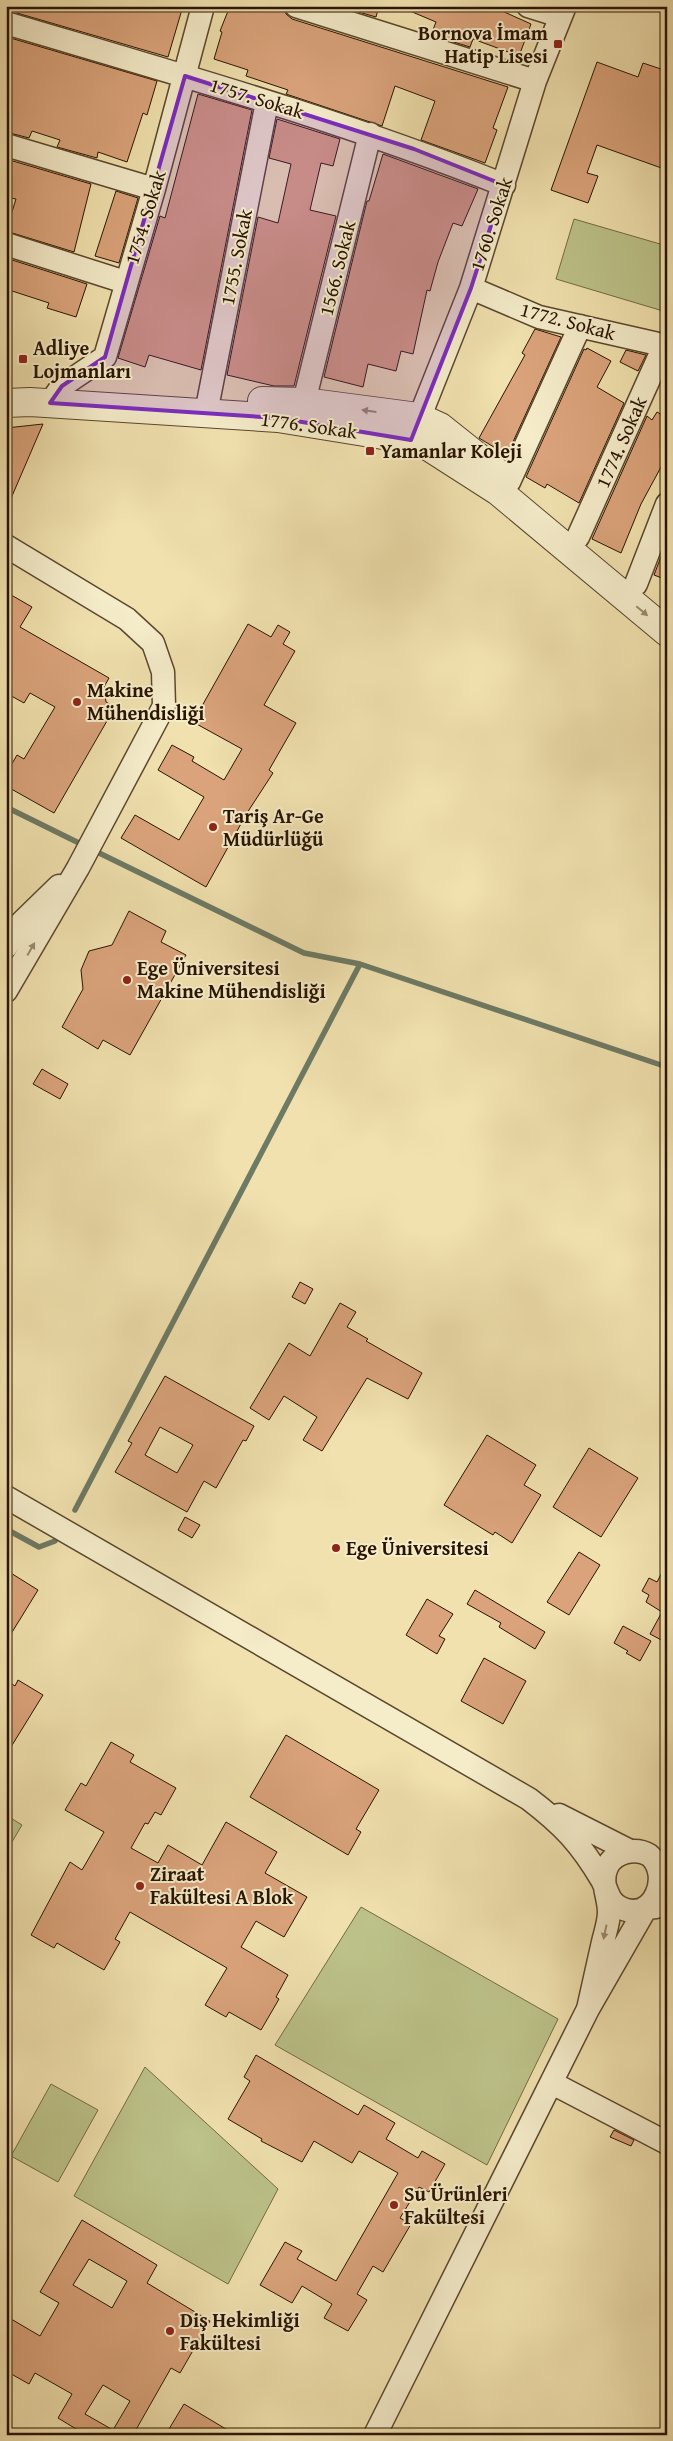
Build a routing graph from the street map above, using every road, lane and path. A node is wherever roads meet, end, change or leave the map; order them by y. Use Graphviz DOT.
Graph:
graph roads {
  1 [pos="203,6"];
  2 [pos="296,6"];
  3 [pos="528,6"];
  4 [pos="562,11"];
  5 [pos="6,23"];
  6 [pos="186,76"];
  7 [pos="535,81"];
  8 [pos="267,102"];
  9 [pos="370,134"];
  10 [pos="6,145"];
  11 [pos="504,185"];
  12 [pos="154,189"];
  13 [pos="6,244"];
  14 [pos="125,282"];
  15 [pos="471,288"];
  16 [pos="580,326"];
  17 [pos="665,346"];
  18 [pos="6,389"];
  19 [pos="56,395"];
  20 [pos="6,402"];
  21 [pos="304,402"];
  22 [pos="207,407"];
  23 [pos="414,429"];
  24 [pos="508,482"];
  25 [pos="667,504"];
  26 [pos="578,537"];
  27 [pos="6,546"];
  28 [pos="636,584"];
  29 [pos="667,607"];
  30 [pos="667,632"];
  31 [pos="84,856"];
  32 [pos="6,947"];
  33 [pos="6,991"];
  34 [pos="6,1497"];
  35 [pos="529,1799"];
  36 [pos="630,1851"];
  37 [pos="664,1873"];
  38 [pos="604,1885"];
  39 [pos="656,1907"];
  40 [pos="588,2009"];
  41 [pos="552,2083"];
  42 [pos="667,2143"];
  43 [pos="375,2435"];
  1 -- 6 [label="street, 1754. Sokak"];
  2 -- 7 [label="street"];
  3 -- 4 [label="street"];
  4 -- 7 [label="street, 1760. Sokak"];
  5 -- 6 [label="street, 1757. Sokak"];
  6 -- 8 [label="street, 1757. Sokak"];
  6 -- 12 [label="street, 1754. Sokak"];
  7 -- 11 [label="street, 1760. Sokak"];
  8 -- 9 [label="street, 1757. Sokak"];
  8 -- 22 [label="street, 1755. Sokak"];
  9 -- 11 [label="street, 1757. Sokak"];
  9 -- 21 [label="street, 1566. Sokak"];
  10 -- 12 [label="street"];
  11 -- 15 [label="street, 1760. Sokak"];
  12 -- 14 [label="street, 1754. Sokak"];
  13 -- 14 [label="street"];
  14 -- 19 [label="street, 1754. Sokak"];
  15 -- 16 [label="street, 1772. Sokak"];
  15 -- 23 [label="street, 1760. Sokak"];
  16 -- 17 [label="street, 1772. Sokak"];
  16 -- 24 [label="street"];
  17 -- 26 [label="street, 1774. Sokak"];
  18 -- 19 [label="street, 1776. Sokak"];
  19 -- 20 [label="street, 1776. Sokak"];
  19 -- 22 [label="street, 1776. Sokak"];
  21 -- 22 [label="street, 1776. Sokak"];
  23 -- 21 [label="street, 1776. Sokak, one-way"];
  22 -- 23 [label="street, 1776. Sokak"];
  23 -- 24 [label="street, 1776. Sokak"];
  23 -- 30 [label="street, 1776. Sokak, one-way"];
  24 -- 26 [label="street, 1776. Sokak"];
  25 -- 28 [label="street"];
  26 -- 28 [label="street, 1776. Sokak"];
  27 -- 31 [label="street"];
  28 -- 29 [label="street, 1776. Sokak"];
  31 -- 32 [label="street"];
  33 -- 31 [label="street, one-way"];
  34 -- 35 [label="street"];
  35 -- 36 [label="street"];
  35 -- 38 [label="street"];
  36 -- 37 [label="street"];
  36 -- 38 [label="street"];
  37 -- 39 [label="street"];
  38 -- 39 [label="street"];
  38 -- 40 [label="street, one-way"];
  39 -- 40 [label="street"];
  40 -- 41 [label="street"];
  41 -- 42 [label="street"];
  41 -- 43 [label="street"];
}
